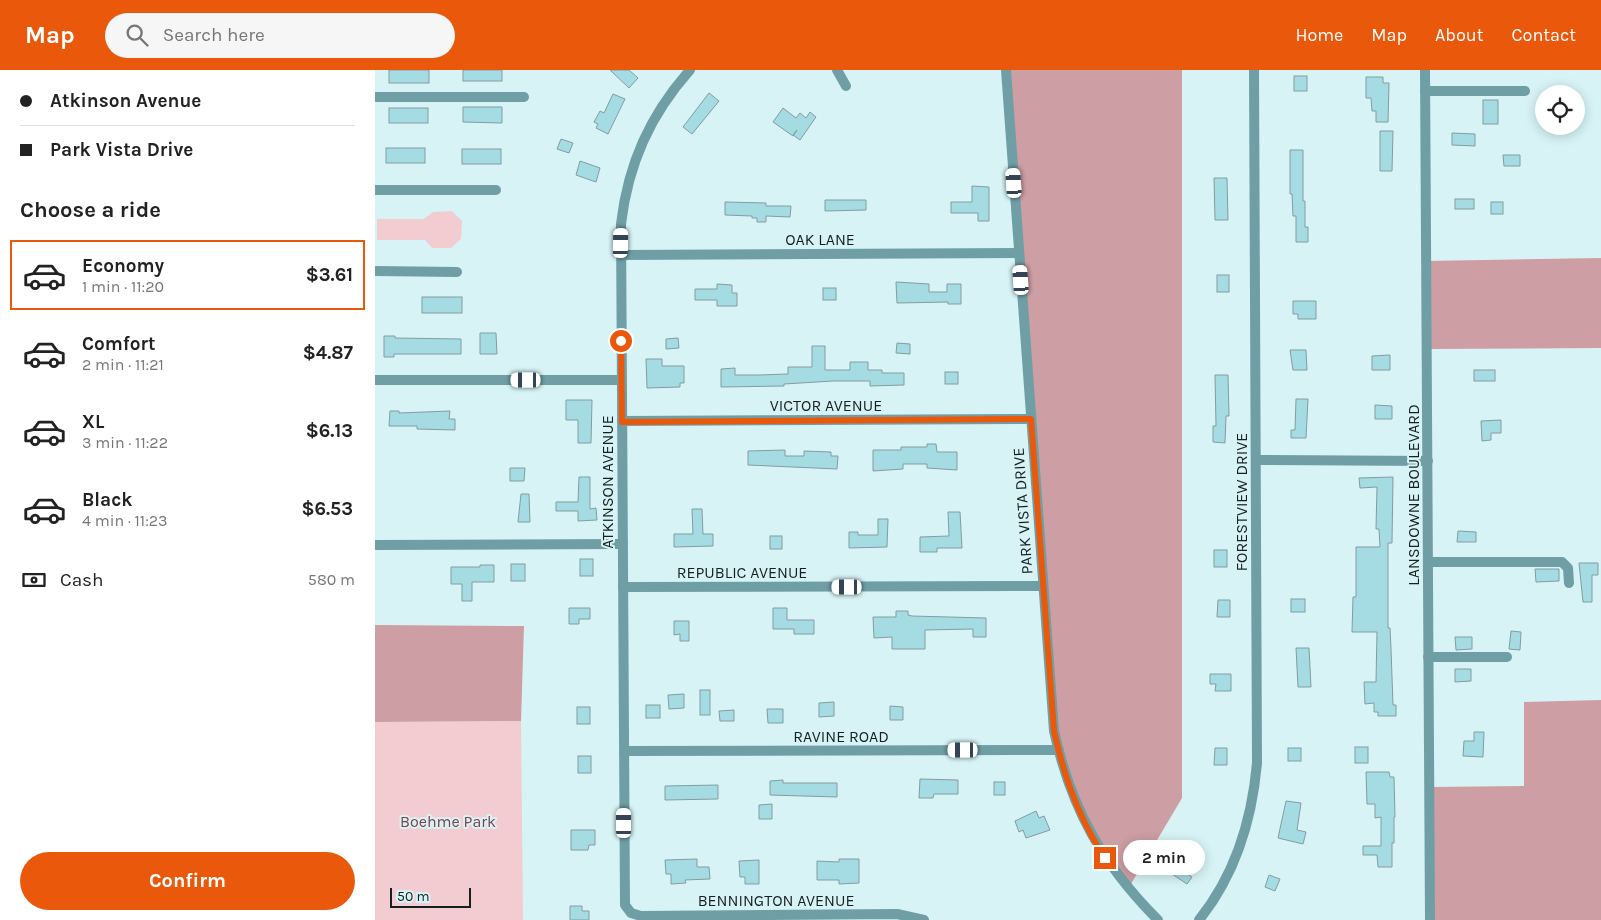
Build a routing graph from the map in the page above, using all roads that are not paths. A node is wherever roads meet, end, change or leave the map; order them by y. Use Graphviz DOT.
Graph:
graph roads {
  1 [pos="690,70"];
  2 [pos="837,70"];
  3 [pos="1006,70"];
  4 [pos="1254,70"];
  5 [pos="1425,70"];
  6 [pos="847,86"];
  7 [pos="1525,90"];
  8 [pos="1425,91"];
  9 [pos="375,97"];
  10 [pos="523,97"];
  11 [pos="375,190"];
  12 [pos="496,190"];
  13 [pos="1019,253"];
  14 [pos="621,255"];
  15 [pos="375,272"];
  16 [pos="457,272"];
  17 [pos="375,380"];
  18 [pos="621,380"];
  19 [pos="1031,419"];
  20 [pos="622,422"];
  21 [pos="1256,460"];
  22 [pos="1428,461"];
  23 [pos="623,544"];
  24 [pos="375,545"];
  25 [pos="1428,562"];
  26 [pos="1569,583"];
  27 [pos="1042,586"];
  28 [pos="623,587"];
  29 [pos="1429,657"];
  30 [pos="1507,657"];
  31 [pos="1059,750"];
  32 [pos="624,752"];
  33 [pos="628,911"];
  34 [pos="924,920"];
  35 [pos="1158,920"];
  36 [pos="1199,920"];
  37 [pos="1430,920"];
  1 -- 14 [label="street, ATKINSON AVENUE"];
  2 -- 6 [label="street"];
  3 -- 13 [label="street, PARK VISTA DRIVE"];
  4 -- 21 [label="street, FORESTVIEW DRIVE"];
  5 -- 8 [label="street, LANSDOWNE BOULEVARD"];
  7 -- 8 [label="street"];
  8 -- 22 [label="street, LANSDOWNE BOULEVARD"];
  9 -- 10 [label="street"];
  11 -- 12 [label="street"];
  13 -- 14 [label="street, OAK LANE"];
  13 -- 19 [label="street, PARK VISTA DRIVE"];
  14 -- 18 [label="street, ATKINSON AVENUE"];
  15 -- 16 [label="street"];
  17 -- 18 [label="street"];
  18 -- 20 [label="street, ATKINSON AVENUE"];
  19 -- 20 [label="street, VICTOR AVENUE"];
  19 -- 27 [label="street, PARK VISTA DRIVE"];
  20 -- 23 [label="street, ATKINSON AVENUE"];
  21 -- 22 [label="street"];
  21 -- 36 [label="street, FORESTVIEW DRIVE"];
  22 -- 25 [label="street, LANSDOWNE BOULEVARD"];
  23 -- 24 [label="street"];
  23 -- 28 [label="street, ATKINSON AVENUE"];
  25 -- 26 [label="street"];
  25 -- 29 [label="street, LANSDOWNE BOULEVARD"];
  27 -- 28 [label="street, REPUBLIC AVENUE"];
  27 -- 31 [label="street, PARK VISTA DRIVE"];
  28 -- 32 [label="street, ATKINSON AVENUE"];
  29 -- 30 [label="street"];
  29 -- 37 [label="street, LANSDOWNE BOULEVARD"];
  31 -- 32 [label="street, RAVINE ROAD"];
  31 -- 35 [label="street, PARK VISTA DRIVE"];
  32 -- 33 [label="street, ATKINSON AVENUE"];
  33 -- 34 [label="street, BENNINGTON AVENUE"];
}
